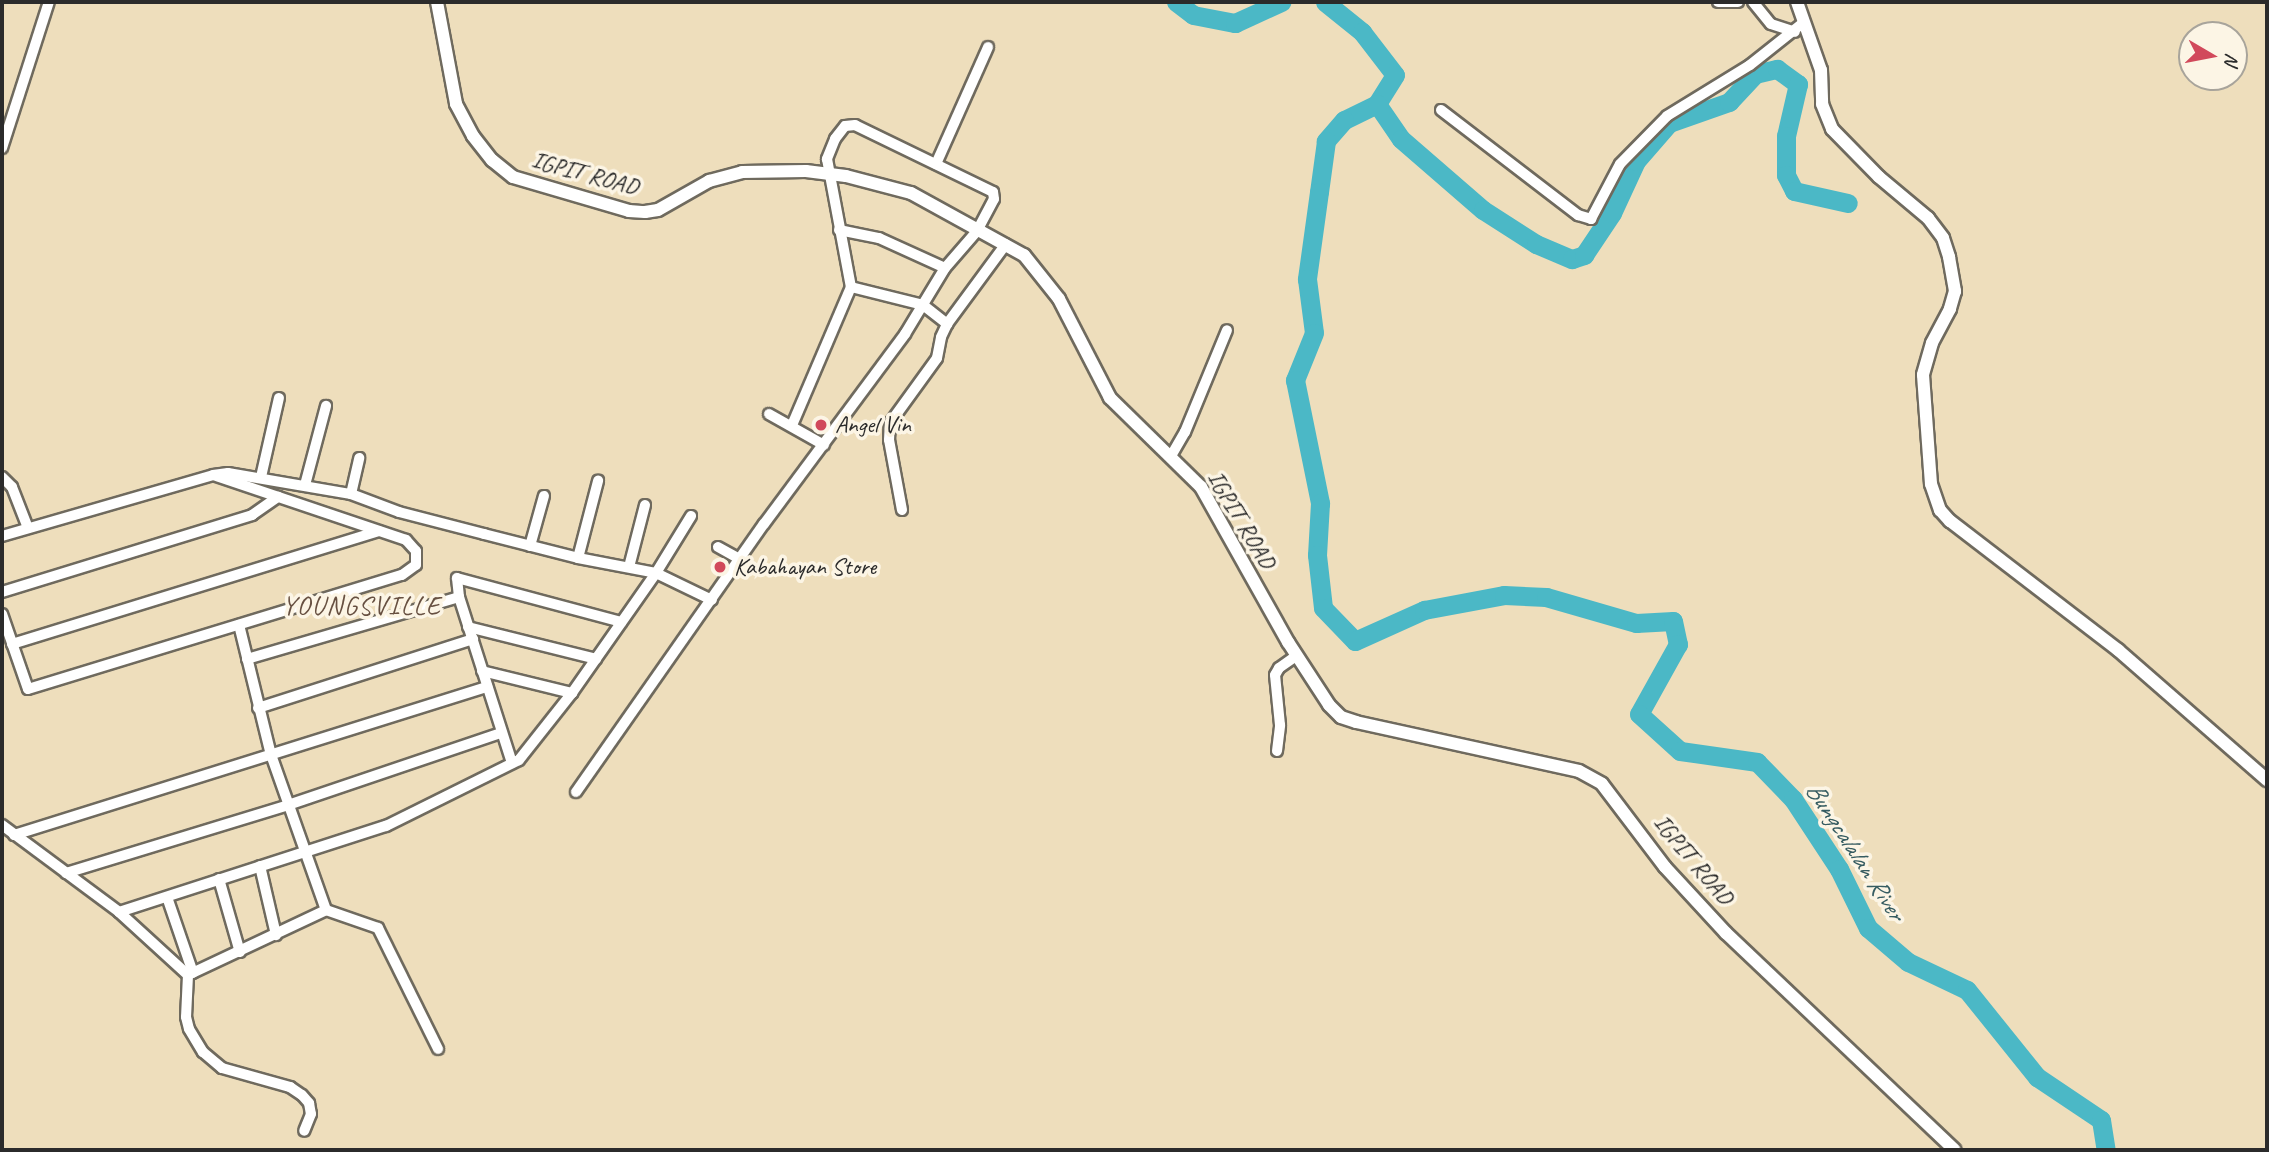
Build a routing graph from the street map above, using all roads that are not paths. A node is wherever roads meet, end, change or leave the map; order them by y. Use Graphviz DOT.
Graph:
graph roads {
  1 [pos="49,2"];
  2 [pos="437,2"];
  3 [pos="1718,2"];
  4 [pos="1738,2"];
  5 [pos="1753,2"];
  6 [pos="1797,2"];
  7 [pos="1799,27"];
  8 [pos="988,47"];
  9 [pos="1441,110"];
  10 [pos="2,148"];
  11 [pos="936,164"];
  12 [pos="829,173"];
  13 [pos="839,230"];
  14 [pos="977,231"];
  15 [pos="1006,244"];
  16 [pos="945,268"];
  17 [pos="851,287"];
  18 [pos="923,305"];
  19 [pos="947,324"];
  20 [pos="1227,330"];
  21 [pos="279,398"];
  22 [pos="327,406"];
  23 [pos="769,414"];
  24 [pos="792,425"];
  25 [pos="824,444"];
  26 [pos="1171,456"];
  27 [pos="359,458"];
  28 [pos="213,475"];
  29 [pos="2,477"];
  30 [pos="261,477"];
  31 [pos="598,481"];
  32 [pos="305,485"];
  33 [pos="351,494"];
  34 [pos="544,496"];
  35 [pos="278,497"];
  36 [pos="645,505"];
  37 [pos="902,510"];
  38 [pos="691,516"];
  39 [pos="28,528"];
  40 [pos="379,531"];
  41 [pos="2,536"];
  42 [pos="530,546"];
  43 [pos="718,547"];
  44 [pos="578,558"];
  45 [pos="741,560"];
  46 [pos="629,566"];
  47 [pos="656,573"];
  48 [pos="2,592"];
  49 [pos="458,597"];
  50 [pos="712,600"];
  51 [pos="2,614"];
  52 [pos="621,622"];
  53 [pos="239,625"];
  54 [pos="468,627"];
  55 [pos="472,639"];
  56 [pos="12,644"];
  57 [pos="1296,656"];
  58 [pos="247,659"];
  59 [pos="596,659"];
  60 [pos="482,671"];
  61 [pos="487,687"];
  62 [pos="572,693"];
  63 [pos="258,708"];
  64 [pos="501,733"];
  65 [pos="1277,751"];
  66 [pos="271,755"];
  67 [pos="512,763"];
  68 [pos="2267,780"];
  69 [pos="576,792"];
  70 [pos="288,805"];
  71 [pos="2,825"];
  72 [pos="14,835"];
  73 [pos="306,852"];
  74 [pos="260,866"];
  75 [pos="66,873"];
  76 [pos="219,879"];
  77 [pos="167,897"];
  78 [pos="326,910"];
  79 [pos="119,912"];
  80 [pos="276,935"];
  81 [pos="240,952"];
  82 [pos="191,974"];
  83 [pos="438,1049"];
  84 [pos="304,1131"];
  85 [pos="1955,1150"];
  1 -- 10 [label="street"];
  2 -- 12 [label="street, IGPIT ROAD"];
  3 -- 4 [label="street"];
  5 -- 7 [label="street"];
  6 -- 7 [label="street"];
  7 -- 9 [label="street"];
  7 -- 68 [label="street"];
  8 -- 11 [label="street"];
  11 -- 12 [label="street"];
  11 -- 14 [label="street"];
  12 -- 13 [label="street"];
  12 -- 14 [label="street, IGPIT ROAD"];
  13 -- 16 [label="street"];
  13 -- 17 [label="street"];
  14 -- 15 [label="street, IGPIT ROAD"];
  14 -- 16 [label="street"];
  15 -- 19 [label="street"];
  15 -- 26 [label="street, IGPIT ROAD"];
  16 -- 18 [label="street"];
  17 -- 18 [label="street"];
  17 -- 24 [label="street"];
  18 -- 19 [label="street"];
  18 -- 25 [label="street"];
  19 -- 37 [label="street"];
  20 -- 26 [label="street"];
  21 -- 30 [label="street"];
  22 -- 32 [label="street"];
  23 -- 24 [label="street"];
  24 -- 25 [label="street"];
  25 -- 45 [label="street"];
  26 -- 57 [label="street, IGPIT ROAD"];
  27 -- 33 [label="street"];
  28 -- 30 [label="street"];
  28 -- 35 [label="street"];
  28 -- 39 [label="street"];
  29 -- 39 [label="street"];
  30 -- 32 [label="street"];
  31 -- 44 [label="street"];
  32 -- 33 [label="street"];
  33 -- 42 [label="street"];
  34 -- 42 [label="street"];
  35 -- 40 [label="street"];
  35 -- 48 [label="street"];
  36 -- 46 [label="street"];
  38 -- 47 [label="street"];
  39 -- 41 [label="street"];
  40 -- 53 [label="street"];
  40 -- 56 [label="street"];
  42 -- 44 [label="street"];
  43 -- 45 [label="street"];
  44 -- 46 [label="street"];
  45 -- 50 [label="street"];
  46 -- 47 [label="street"];
  47 -- 50 [label="street"];
  47 -- 52 [label="street"];
  49 -- 52 [label="street"];
  49 -- 54 [label="street"];
  49 -- 58 [label="street"];
  50 -- 69 [label="street"];
  51 -- 56 [label="street"];
  52 -- 59 [label="street"];
  53 -- 56 [label="street"];
  53 -- 58 [label="street"];
  54 -- 55 [label="street"];
  54 -- 59 [label="street"];
  55 -- 60 [label="street"];
  55 -- 63 [label="street"];
  57 -- 65 [label="street"];
  57 -- 85 [label="street, IGPIT ROAD"];
  58 -- 63 [label="street"];
  59 -- 62 [label="street"];
  60 -- 61 [label="street"];
  60 -- 62 [label="street"];
  61 -- 64 [label="street"];
  61 -- 66 [label="street"];
  62 -- 67 [label="street"];
  63 -- 66 [label="street"];
  64 -- 67 [label="street"];
  64 -- 70 [label="street"];
  66 -- 70 [label="street"];
  66 -- 72 [label="street"];
  67 -- 73 [label="street"];
  70 -- 73 [label="street"];
  70 -- 75 [label="street"];
  71 -- 72 [label="street"];
  72 -- 75 [label="street"];
  73 -- 74 [label="street"];
  73 -- 78 [label="street"];
  74 -- 76 [label="street"];
  74 -- 80 [label="street"];
  75 -- 79 [label="street"];
  76 -- 77 [label="street"];
  76 -- 81 [label="street"];
  77 -- 79 [label="street"];
  77 -- 82 [label="street"];
  78 -- 80 [label="street"];
  78 -- 83 [label="street"];
  79 -- 82 [label="street"];
  80 -- 81 [label="street"];
  81 -- 82 [label="street"];
  82 -- 84 [label="street"];
}
